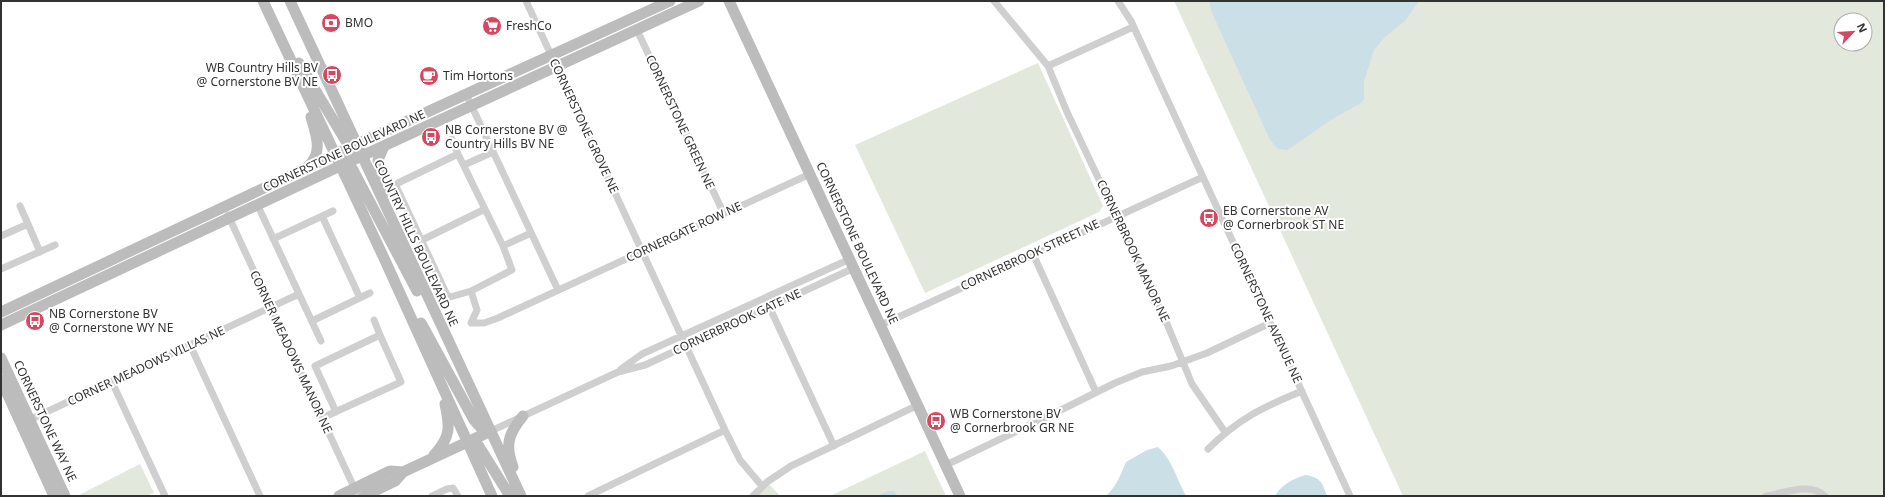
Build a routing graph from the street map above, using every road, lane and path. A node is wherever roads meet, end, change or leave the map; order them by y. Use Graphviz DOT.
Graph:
graph roads {
  1 [pos="283,1"];
  2 [pos="290,1"];
  3 [pos="526,1"];
  4 [pos="670,1"];
  5 [pos="699,1"];
  6 [pos="729,1"];
  7 [pos="994,1"];
  8 [pos="1118,1"];
  9 [pos="263,2"];
  10 [pos="1133,27"];
  11 [pos="637,30"];
  12 [pos="308,40"];
  13 [pos="551,56"];
  14 [pos="1048,66"];
  15 [pos="556,67"];
  16 [pos="304,89"];
  17 [pos="466,94"];
  18 [pos="471,106"];
  19 [pos="452,139"];
  20 [pos="384,146"];
  21 [pos="353,147"];
  22 [pos="493,152"];
  23 [pos="458,154"];
  24 [pos="334,156"];
  25 [pos="362,156"];
  26 [pos="344,164"];
  27 [pos="464,165"];
  28 [pos="301,171"];
  29 [pos="810,174"];
  30 [pos="1202,177"];
  31 [pos="20,206"];
  32 [pos="258,206"];
  33 [pos="224,208"];
  34 [pos="485,209"];
  35 [pos="333,211"];
  36 [pos="724,214"];
  37 [pos="1117,215"];
  38 [pos="322,216"];
  39 [pos="230,219"];
  40 [pos="391,221"];
  41 [pos="28,224"];
  42 [pos="531,233"];
  43 [pos="1,236"];
  44 [pos="273,239"];
  45 [pos="422,240"];
  46 [pos="55,245"];
  47 [pos="503,246"];
  48 [pos="642,251"];
  49 [pos="40,252"];
  50 [pos="1032,254"];
  51 [pos="383,256"];
  52 [pos="852,264"];
  53 [pos="1,269"];
  54 [pos="558,290"];
  55 [pos="471,291"];
  56 [pos="370,293"];
  57 [pos="299,294"];
  58 [pos="360,298"];
  59 [pos="765,298"];
  60 [pos="769,307"];
  61 [pos="271,308"];
  62 [pos="1,312"];
  63 [pos="374,320"];
  64 [pos="312,321"];
  65 [pos="1270,323"];
  66 [pos="1,325"];
  67 [pos="881,325"];
  68 [pos="380,335"];
  69 [pos="321,341"];
  70 [pos="684,341"];
  71 [pos="190,345"];
  72 [pos="456,357"];
  73 [pos="1,358"];
  74 [pos="1182,362"];
  75 [pos="618,372"];
  76 [pos="1,380"];
  77 [pos="439,380"];
  78 [pos="112,382"];
  79 [pos="1302,391"];
  80 [pos="1096,392"];
  81 [pos="918,405"];
  82 [pos="336,412"];
  83 [pos="523,416"];
  84 [pos="322,418"];
  85 [pos="26,422"];
  86 [pos="724,430"];
  87 [pos="491,431"];
  88 [pos="1225,432"];
  89 [pos="468,442"];
  90 [pos="834,446"];
  91 [pos="1208,449"];
  92 [pos="431,459"];
  93 [pos="946,465"];
  94 [pos="403,472"];
  95 [pos="762,486"];
  96 [pos="356,492"];
  97 [pos="54,496"];
  98 [pos="65,496"];
  99 [pos="165,496"];
  100 [pos="260,496"];
  101 [pos="339,496"];
  102 [pos="364,496"];
  103 [pos="432,496"];
  104 [pos="458,496"];
  105 [pos="492,496"];
  106 [pos="510,496"];
  107 [pos="521,496"];
  108 [pos="588,496"];
  109 [pos="753,496"];
  110 [pos="960,496"];
  111 [pos="1350,496"];
  112 [pos="1766,496"];
  113 [pos="1825,496"];
  1 -- 12 [label="street"];
  2 -- 12 [label="street"];
  3 -- 13 [label="street, CORNERSTONE GROVE NE"];
  4 -- 13 [label="street, CORNERSTONE BOULEVARD NE"];
  5 -- 11 [label="street, CORNERSTONE BOULEVARD NE"];
  6 -- 29 [label="street, CORNERSTONE BOULEVARD NE"];
  7 -- 14 [label="street, CORNERBROOK MANOR NE"];
  8 -- 10 [label="street, CORNERSTONE AVENUE NE"];
  9 -- 16 [label="street"];
  9 -- 21 [label="street"];
  10 -- 14 [label="street"];
  10 -- 30 [label="street, CORNERSTONE AVENUE NE"];
  11 -- 15 [label="street, CORNERSTONE BOULEVARD NE"];
  11 -- 36 [label="street, CORNERSTONE GREEN NE"];
  12 -- 21 [label="street"];
  13 -- 15 [label="street, CORNERSTONE GROVE NE"];
  13 -- 17 [label="street, CORNERSTONE BOULEVARD NE"];
  14 -- 37 [label="street, CORNERBROOK MANOR NE"];
  15 -- 18 [label="street, CORNERSTONE BOULEVARD NE"];
  15 -- 48 [label="street, CORNERSTONE GROVE NE"];
  16 -- 24 [label="street"];
  16 -- 28 [label="street"];
  17 -- 18 [label="street"];
  17 -- 21 [label="street, CORNERSTONE BOULEVARD NE"];
  18 -- 20 [label="street, CORNERSTONE BOULEVARD NE"];
  18 -- 22 [label="street"];
  19 -- 23 [label="street"];
  20 -- 25 [label="street, CORNERSTONE BOULEVARD NE"];
  20 -- 40 [label="street"];
  21 -- 24 [label="street, CORNERSTONE BOULEVARD NE"];
  21 -- 25 [label="street"];
  22 -- 27 [label="street"];
  22 -- 42 [label="street"];
  23 -- 27 [label="street"];
  23 -- 45 [label="street"];
  24 -- 26 [label="street"];
  24 -- 28 [label="street, CORNERSTONE BOULEVARD NE"];
  25 -- 26 [label="street, CORNERSTONE BOULEVARD NE"];
  25 -- 40 [label="street, COUNTRY HILLS BOULEVARD NE"];
  26 -- 32 [label="street, CORNERSTONE BOULEVARD NE"];
  26 -- 51 [label="street"];
  26 -- 72 [label="street"];
  27 -- 34 [label="street"];
  28 -- 33 [label="street, CORNERSTONE BOULEVARD NE"];
  29 -- 36 [label="street, CORNERGATE ROW NE"];
  29 -- 52 [label="street, CORNERSTONE BOULEVARD NE"];
  30 -- 37 [label="street, CORNERBROOK STREET NE"];
  30 -- 65 [label="street, CORNERSTONE AVENUE NE"];
  31 -- 41 [label="street"];
  32 -- 39 [label="street, CORNERSTONE BOULEVARD NE"];
  32 -- 44 [label="street"];
  33 -- 39 [label="street, CORNER MEADOWS MANOR NE"];
  33 -- 62 [label="street, CORNERSTONE BOULEVARD NE"];
  34 -- 45 [label="street"];
  34 -- 47 [label="street"];
  35 -- 38 [label="street"];
  36 -- 48 [label="street, CORNERGATE ROW NE"];
  37 -- 50 [label="street, CORNERBROOK STREET NE"];
  37 -- 74 [label="street, CORNERBROOK MANOR NE"];
  38 -- 44 [label="street"];
  38 -- 58 [label="street"];
  39 -- 61 [label="street, CORNER MEADOWS MANOR NE"];
  39 -- 66 [label="street, CORNERSTONE BOULEVARD NE"];
  40 -- 72 [label="street, COUNTRY HILLS BOULEVARD NE"];
  41 -- 43 [label="street"];
  41 -- 49 [label="street"];
  42 -- 47 [label="street"];
  42 -- 54 [label="street"];
  44 -- 57 [label="street"];
  45 -- 55 [label="street"];
  46 -- 49 [label="street"];
  47 -- 55 [label="street"];
  48 -- 54 [label="street, CORNERGATE ROW NE"];
  48 -- 70 [label="street, CORNERSTONE GROVE NE"];
  49 -- 53 [label="street"];
  50 -- 67 [label="street, CORNERBROOK STREET NE"];
  50 -- 80 [label="street"];
  51 -- 77 [label="street"];
  51 -- 87 [label="street"];
  52 -- 59 [label="street, CORNERBROOK GATE NE"];
  52 -- 60 [label="street, CORNERBROOK GATE NE"];
  52 -- 67 [label="street, CORNERSTONE BOULEVARD NE"];
  54 -- 55 [label="street, CORNERGATE ROW NE"];
  56 -- 58 [label="street"];
  57 -- 61 [label="street, CORNER MEADOWS VILLAS NE"];
  57 -- 64 [label="street"];
  58 -- 64 [label="street"];
  59 -- 60 [label="street"];
  59 -- 70 [label="street, CORNERBROOK GATE NE"];
  60 -- 70 [label="street, CORNERBROOK GATE NE"];
  60 -- 90 [label="street"];
  61 -- 71 [label="street, CORNER MEADOWS VILLAS NE"];
  61 -- 84 [label="street, CORNER MEADOWS MANOR NE"];
  63 -- 68 [label="street"];
  64 -- 69 [label="street"];
  65 -- 74 [label="street"];
  65 -- 79 [label="street, CORNERSTONE AVENUE NE"];
  67 -- 81 [label="street, CORNERSTONE BOULEVARD NE"];
  68 -- 82 [label="street"];
  68 -- 82 [label="street"];
  70 -- 75 [label="street, CORNERBROOK GATE NE"];
  70 -- 75 [label="street, CORNERBROOK GATE NE"];
  70 -- 86 [label="street, CORNERSTONE GROVE NE"];
  71 -- 78 [label="street, CORNER MEADOWS VILLAS NE"];
  71 -- 100 [label="street"];
  72 -- 87 [label="street, COUNTRY HILLS BOULEVARD NE"];
  73 -- 85 [label="street, CORNERSTONE WAY NE"];
  74 -- 80 [label="street"];
  74 -- 88 [label="street, CORNERBROOK MANOR NE"];
  75 -- 83 [label="street, CORNERBROOK GATE NE"];
  76 -- 85 [label="street, CORNERSTONE WAY NE"];
  77 -- 89 [label="street"];
  77 -- 92 [label="street"];
  78 -- 85 [label="street, CORNER MEADOWS VILLAS NE"];
  78 -- 99 [label="street"];
  79 -- 88 [label="street"];
  79 -- 111 [label="street, CORNERSTONE AVENUE NE"];
  80 -- 93 [label="street"];
  81 -- 90 [label="street"];
  81 -- 93 [label="street, CORNERSTONE BOULEVARD NE"];
  82 -- 84 [label="street"];
  83 -- 87 [label="street, CORNERBROOK GATE NE"];
  83 -- 107 [label="street"];
  84 -- 96 [label="street, CORNER MEADOWS MANOR NE"];
  85 -- 97 [label="street, CORNERSTONE WAY NE"];
  85 -- 98 [label="street, CORNERSTONE WAY NE"];
  86 -- 95 [label="street, CORNERSTONE GROVE NE"];
  86 -- 108 [label="street"];
  87 -- 89 [label="street"];
  87 -- 107 [label="street, COUNTRY HILLS BOULEVARD NE"];
  88 -- 91 [label="street"];
  89 -- 92 [label="street"];
  89 -- 105 [label="street"];
  89 -- 106 [label="street"];
  90 -- 95 [label="street"];
  92 -- 94 [label="street"];
  93 -- 110 [label="street, CORNERSTONE BOULEVARD NE"];
  94 -- 96 [label="street"];
  94 -- 102 [label="street"];
  95 -- 109 [label="street"];
  96 -- 101 [label="street"];
  103 -- 104 [label="street"];
  112 -- 113 [label="street"];
}
